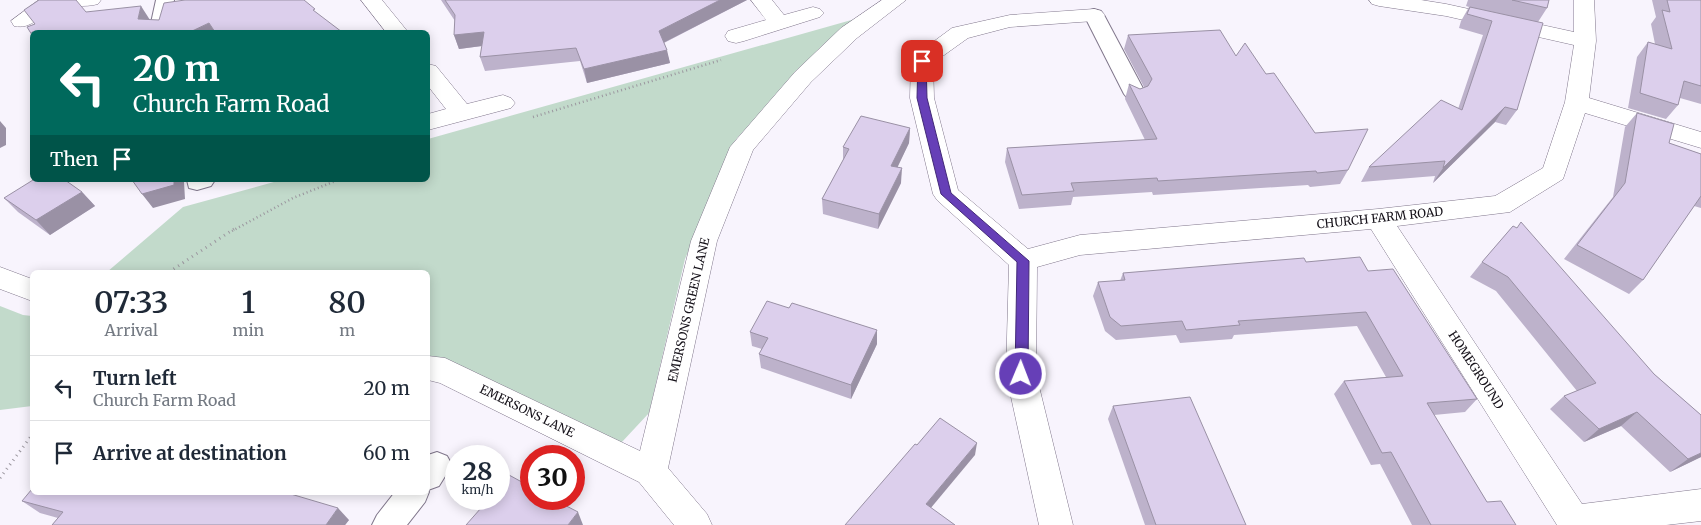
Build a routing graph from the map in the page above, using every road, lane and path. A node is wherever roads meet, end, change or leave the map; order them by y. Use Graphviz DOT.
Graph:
graph roads {
  1 [pos="91,0"];
  2 [pos="165,0"];
  3 [pos="371,0"];
  4 [pos="761,0"];
  5 [pos="896,0"];
  6 [pos="1379,0"];
  7 [pos="1584,0"];
  8 [pos="50,1"];
  9 [pos="813,13"];
  10 [pos="1094,15"];
  11 [pos="22,21"];
  12 [pos="779,22"];
  13 [pos="159,30"];
  14 [pos="395,30"];
  15 [pos="736,36"];
  16 [pos="1585,41"];
  17 [pos="730,57"];
  18 [pos="430,74"];
  19 [pos="1135,94"];
  20 [pos="1577,102"];
  21 [pos="503,103"];
  22 [pos="461,113"];
  23 [pos="532,117"];
  24 [pos="430,121"];
  25 [pos="1701,140"];
  26 [pos="332,182"];
  27 [pos="1378,219"];
  28 [pos="1023,261"];
  29 [pos="172,270"];
  30 [pos="0,278"];
  31 [pos="30,289"];
  32 [pos="430,368"];
  33 [pos="30,438"];
  34 [pos="651,472"];
  35 [pos="0,478"];
  36 [pos="412,495"];
  37 [pos="1701,505"];
  38 [pos="1575,523"];
  39 [pos="388,525"];
  40 [pos="695,525"];
  41 [pos="1056,525"];
  1 -- 8 [label="street"];
  2 -- 13 [label="lane"];
  3 -- 14 [label="street"];
  4 -- 12 [label="street"];
  5 -- 34 [label="street, EMERSONS GREEN LANE"];
  6 -- 16 [label="street"];
  7 -- 16 [label="street, CHURCH FARM ROAD"];
  8 -- 11 [label="street"];
  9 -- 12 [label="street"];
  10 -- 19 [label="lane"];
  10 -- 28 [label="street"];
  12 -- 15 [label="street"];
  16 -- 20 [label="street, CHURCH FARM ROAD"];
  17 -- 23 [label="path"];
  18 -- 22 [label="street"];
  20 -- 25 [label="street"];
  20 -- 27 [label="street, CHURCH FARM ROAD"];
  21 -- 22 [label="street"];
  22 -- 24 [label="street"];
  26 -- 29 [label="path"];
  27 -- 28 [label="street, CHURCH FARM ROAD"];
  27 -- 38 [label="street, HOMEGROUND"];
  28 -- 41 [label="street"];
  30 -- 31 [label="street"];
  32 -- 34 [label="street, EMERSONS LANE"];
  33 -- 35 [label="path"];
  34 -- 40 [label="street"];
  36 -- 39 [label="lane"];
  37 -- 38 [label="street, HOMEGROUND"];
}
